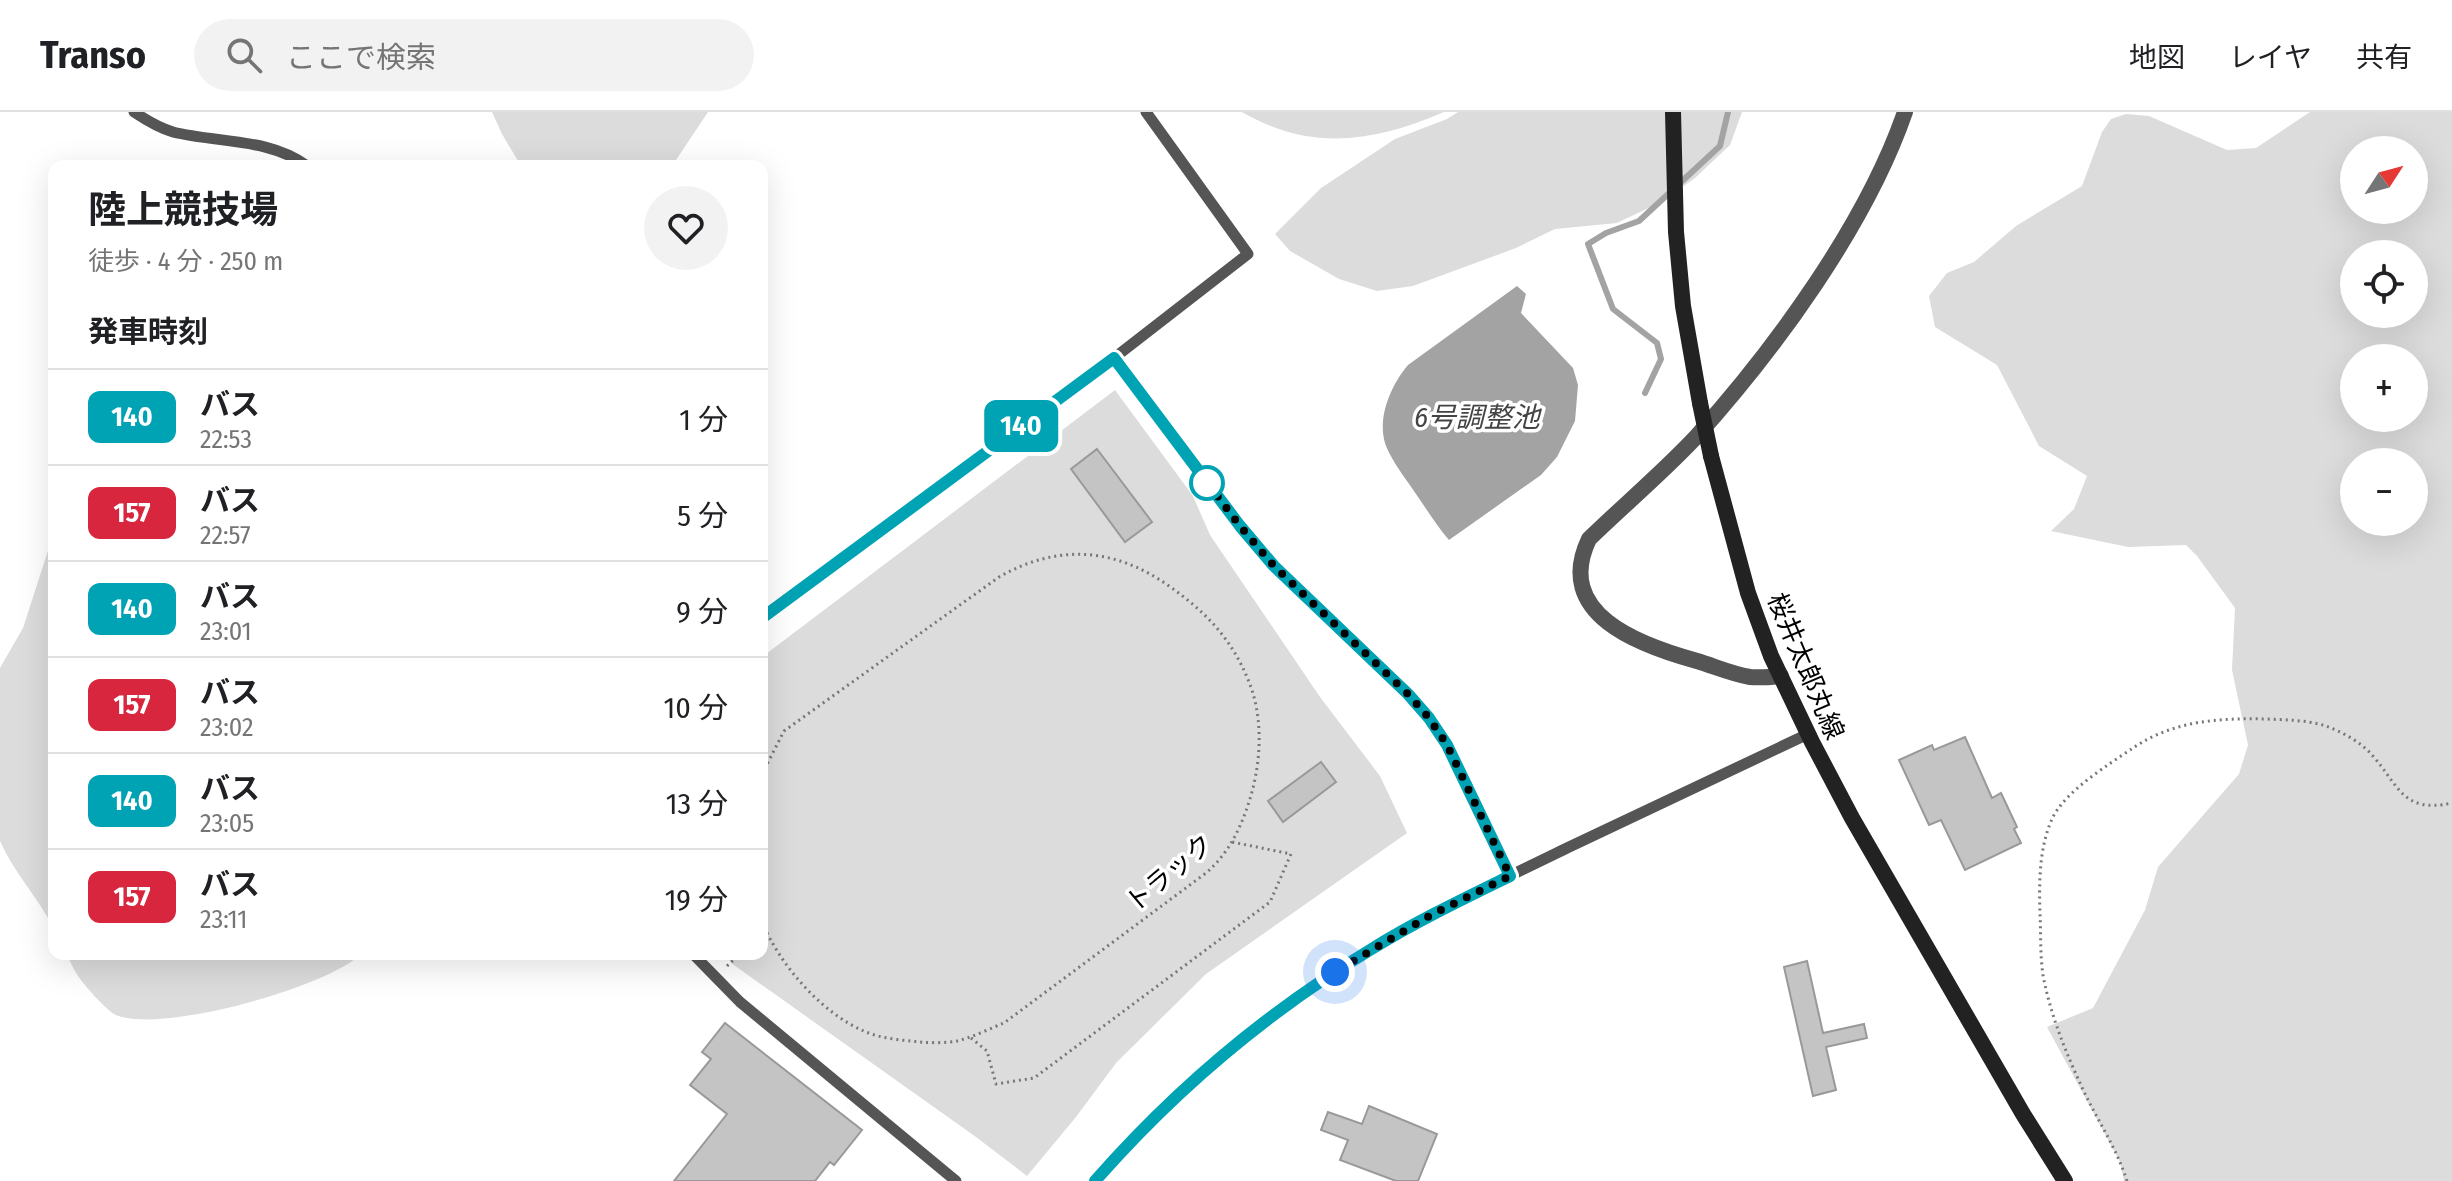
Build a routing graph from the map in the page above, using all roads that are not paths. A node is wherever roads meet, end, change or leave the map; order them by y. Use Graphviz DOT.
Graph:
graph roads {
  1 [pos="134,112"];
  2 [pos="1146,112"];
  3 [pos="1673,112"];
  4 [pos="1905,112"];
  5 [pos="295,160"];
  6 [pos="1114,358"];
  7 [pos="768,614"];
  8 [pos="1781,676"];
  9 [pos="1808,734"];
  10 [pos="1510,876"];
  11 [pos="699,960"];
  12 [pos="956,1181"];
  13 [pos="1095,1181"];
  14 [pos="2065,1181"];
  1 -- 5 [label="lane"];
  2 -- 6 [label="lane"];
  3 -- 8 [label="main road, 桜井太郎丸線, bridge"];
  4 -- 8 [label="street"];
  6 -- 7 [label="lane"];
  6 -- 10 [label="lane"];
  8 -- 9 [label="main road, 桜井太郎丸線"];
  9 -- 10 [label="lane"];
  9 -- 14 [label="main road, 桜井太郎丸線"];
  10 -- 13 [label="lane"];
  11 -- 12 [label="lane"];
}
